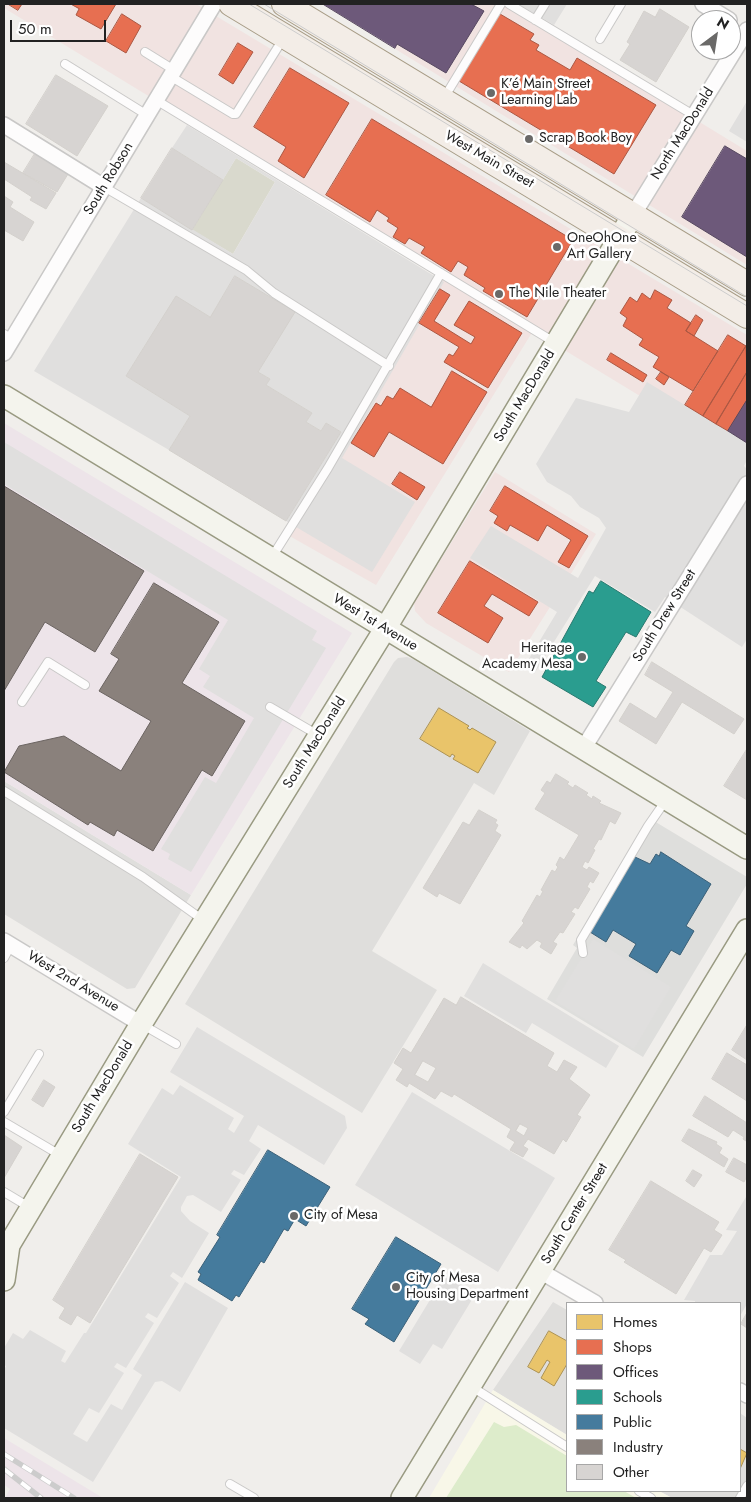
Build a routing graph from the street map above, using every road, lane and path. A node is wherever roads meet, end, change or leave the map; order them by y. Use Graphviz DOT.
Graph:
graph roads {
  1 [pos="214,4"];
  2 [pos="231,4"];
  3 [pos="284,4"];
  4 [pos="501,4"];
  5 [pos="509,4"];
  6 [pos="544,4"];
  7 [pos="621,4"];
  8 [pos="535,20"];
  9 [pos="747,30"];
  10 [pos="284,36"];
  11 [pos="600,38"];
  12 [pos="145,52"];
  13 [pos="65,64"];
  14 [pos="172,73"];
  15 [pos="156,100"];
  16 [pos="443,100"];
  17 [pos="147,115"];
  18 [pos="695,116"];
  19 [pos="4,125"];
  20 [pos="104,187"];
  21 [pos="633,215"];
  22 [pos="619,238"];
  23 [pos="441,274"];
  24 [pos="747,284"];
  25 [pos="747,316"];
  26 [pos="8,336"];
  27 [pos="556,344"];
  28 [pos="4,353"];
  29 [pos="389,366"];
  30 [pos="4,396"];
  31 [pos="747,484"];
  32 [pos="270,559"];
  33 [pos="385,630"];
  34 [pos="85,685"];
  35 [pos="22,702"];
  36 [pos="270,707"];
  37 [pos="319,736"];
  38 [pos="583,749"];
  39 [pos="4,791"];
  40 [pos="666,800"];
  41 [pos="747,848"];
  42 [pos="205,922"];
  43 [pos="747,930"];
  44 [pos="6,948"];
  45 [pos="583,954"];
  46 [pos="141,1024"];
  47 [pos="176,1044"];
  48 [pos="38,1054"];
  49 [pos="4,1112"];
  50 [pos="4,1122"];
  51 [pos="62,1156"];
  52 [pos="4,1192"];
  53 [pos="30,1208"];
  54 [pos="6,1246"];
  55 [pos="540,1271"];
  56 [pos="4,1280"];
  57 [pos="593,1302"];
  58 [pos="471,1386"];
  59 [pos="566,1446"];
  60 [pos="230,1484"];
  61 [pos="747,1486"];
  62 [pos="254,1498"];
  63 [pos="402,1498"];
  64 [pos="740,1498"];
  1 -- 14 [label="street, South Robson"];
  2 -- 10 [label="main road, West Main Street"];
  3 -- 16 [label="main road, West Main Street"];
  4 -- 16 [label="lane"];
  5 -- 8 [label="lane"];
  6 -- 8 [label="lane"];
  7 -- 11 [label="lane"];
  8 -- 18 [label="lane"];
  9 -- 18 [label="street, North MacDonald"];
  10 -- 14 [label="lane"];
  10 -- 22 [label="main road, West Main Street"];
  12 -- 14 [label="lane"];
  13 -- 17 [label="lane"];
  14 -- 15 [label="street, South Robson"];
  15 -- 17 [label="street, South Robson"];
  15 -- 23 [label="lane"];
  16 -- 21 [label="main road, West Main Street"];
  17 -- 20 [label="street, South Robson"];
  18 -- 21 [label="street, North MacDonald"];
  19 -- 20 [label="street"];
  20 -- 26 [label="street, South Robson"];
  20 -- 29 [label="lane"];
  21 -- 22 [label="street, North MacDonald"];
  21 -- 24 [label="main road, West Main Street"];
  22 -- 25 [label="main road, West Main Street"];
  22 -- 27 [label="street, South MacDonald"];
  23 -- 27 [label="lane"];
  23 -- 29 [label="lane"];
  26 -- 28 [label="street, South Robson"];
  27 -- 33 [label="street, South MacDonald"];
  29 -- 32 [label="lane"];
  30 -- 32 [label="street, West 1st Avenue"];
  31 -- 38 [label="street, South Drew Street"];
  32 -- 33 [label="street, West 1st Avenue"];
  33 -- 37 [label="street, South MacDonald"];
  33 -- 38 [label="street, West 1st Avenue"];
  34 -- 35 [label="lane"];
  36 -- 37 [label="lane"];
  37 -- 42 [label="street, South MacDonald"];
  38 -- 40 [label="street, West 1st Avenue"];
  39 -- 42 [label="lane"];
  40 -- 41 [label="street, West 1st Avenue"];
  40 -- 45 [label="lane"];
  42 -- 46 [label="street, South MacDonald"];
  43 -- 55 [label="street, South Center Street"];
  44 -- 46 [label="street, West 2nd Avenue"];
  46 -- 47 [label="lane"];
  46 -- 51 [label="street, South MacDonald"];
  48 -- 49 [label="lane"];
  50 -- 51 [label="lane"];
  51 -- 53 [label="street, South MacDonald"];
  52 -- 53 [label="lane"];
  53 -- 54 [label="street, South MacDonald"];
  54 -- 56 [label="street, South MacDonald"];
  55 -- 57 [label="street"];
  55 -- 58 [label="street, South Center Street"];
  58 -- 59 [label="lane"];
  58 -- 63 [label="street, South Center Street"];
  60 -- 62 [label="lane"];
  61 -- 64 [label="lane"];
}
